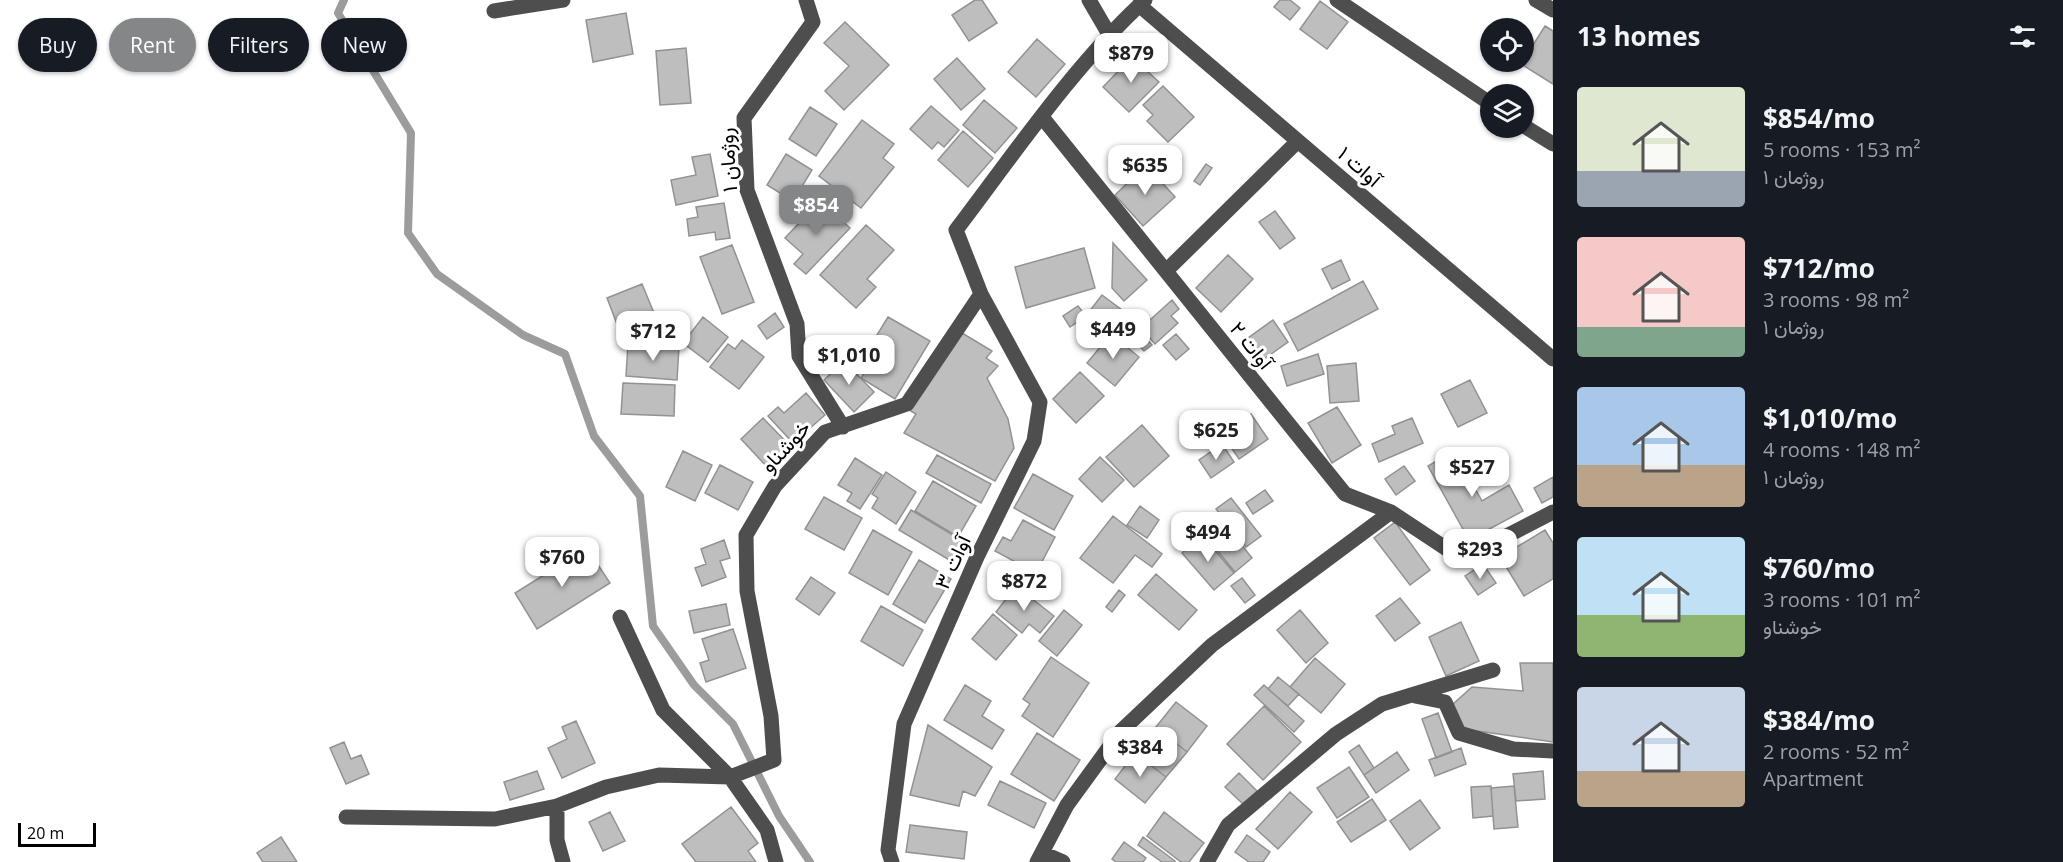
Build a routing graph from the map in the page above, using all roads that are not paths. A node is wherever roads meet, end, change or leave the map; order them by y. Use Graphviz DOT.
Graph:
graph roads {
  1 [pos="562,0"];
  2 [pos="806,0"];
  3 [pos="1089,0"];
  4 [pos="1337,0"];
  5 [pos="1536,0"];
  6 [pos="1142,3"];
  7 [pos="1553,10"];
  8 [pos="494,11"];
  9 [pos="1110,36"];
  10 [pos="1480,98"];
  11 [pos="1042,117"];
  12 [pos="1534,132"];
  13 [pos="1298,141"];
  14 [pos="1553,144"];
  15 [pos="1166,271"];
  16 [pos="981,294"];
  17 [pos="1553,359"];
  18 [pos="843,427"];
  19 [pos="1391,512"];
  20 [pos="1553,512"];
  21 [pos="620,617"];
  22 [pos="1493,670"];
  23 [pos="1412,696"];
  24 [pos="1553,751"];
  25 [pos="730,777"];
  26 [pos="557,806"];
  27 [pos="346,817"];
  28 [pos="1040,858"];
  29 [pos="563,862"];
  30 [pos="776,862"];
  31 [pos="892,862"];
  32 [pos="1063,862"];
  33 [pos="1207,862"];
  1 -- 8 [label="street"];
  2 -- 18 [label="street, روژمان ۱"];
  3 -- 9 [label="street"];
  4 -- 10 [label="street"];
  5 -- 7 [label="street"];
  6 -- 9 [label="street"];
  6 -- 13 [label="street, آوات ۱"];
  9 -- 11 [label="street"];
  11 -- 15 [label="street, آوات ۲"];
  11 -- 16 [label="street"];
  12 -- 14 [label="street"];
  13 -- 15 [label="street"];
  13 -- 17 [label="street, آوات ۱"];
  15 -- 19 [label="street, آوات ۲"];
  16 -- 18 [label="street, خوشناو"];
  16 -- 31 [label="street, آوات ۳"];
  18 -- 25 [label="street, خوشناو"];
  19 -- 20 [label="street, آوات ۲"];
  19 -- 28 [label="street"];
  21 -- 25 [label="street"];
  22 -- 23 [label="street"];
  23 -- 24 [label="street"];
  23 -- 33 [label="street"];
  25 -- 26 [label="street"];
  25 -- 30 [label="street"];
  26 -- 27 [label="street"];
  26 -- 29 [label="street"];
  28 -- 32 [label="street"];
}
